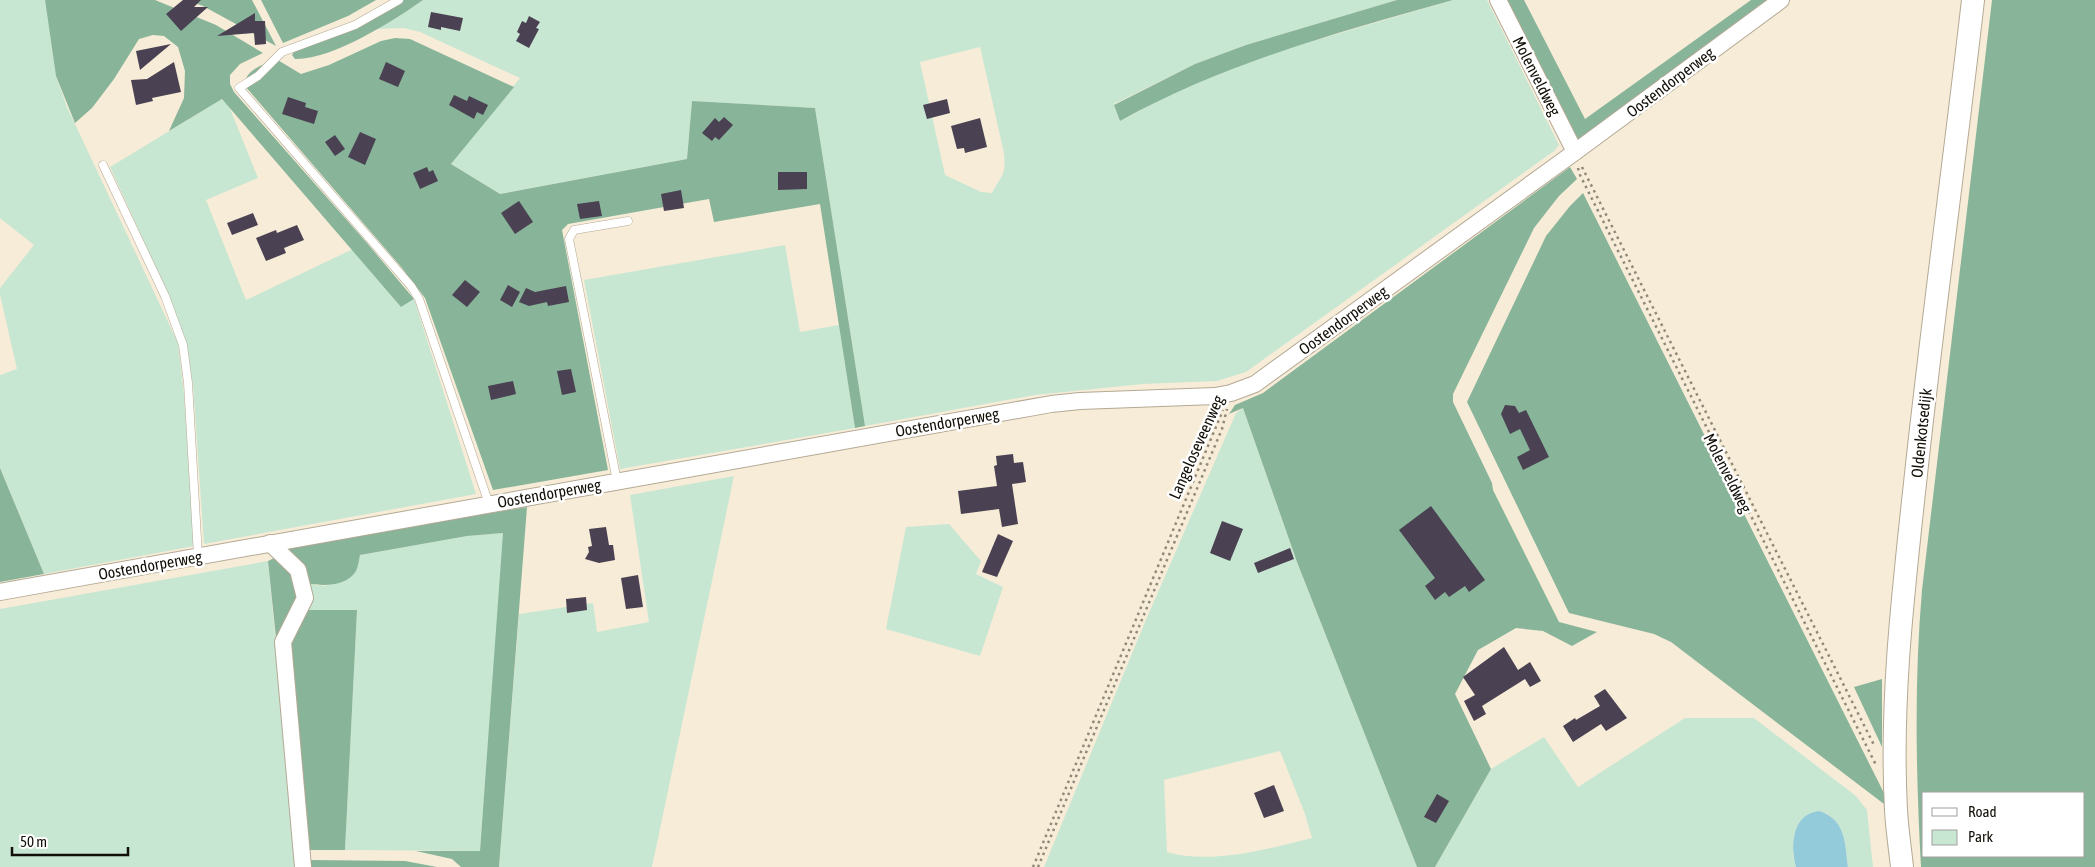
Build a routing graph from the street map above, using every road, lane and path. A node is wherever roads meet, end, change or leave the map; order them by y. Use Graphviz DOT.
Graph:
graph roads {
  1 [pos="399,0"];
  2 [pos="1498,0"];
  3 [pos="1780,0"];
  4 [pos="1973,0"];
  5 [pos="1575,152"];
  6 [pos="103,165"];
  7 [pos="628,221"];
  8 [pos="1231,393"];
  9 [pos="617,481"];
  10 [pos="489,504"];
  11 [pos="270,543"];
  12 [pos="198,556"];
  13 [pos="0,592"];
  14 [pos="1886,768"];
  15 [pos="303,867"];
  16 [pos="1033,867"];
  17 [pos="1038,867"];
  18 [pos="1902,867"];
  1 -- 10 [label="lane"];
  2 -- 5 [label="street, Molenveldweg"];
  3 -- 5 [label="street, Oostendorperweg"];
  4 -- 14 [label="street, Oldenkotsedijk"];
  5 -- 8 [label="street, Oostendorperweg"];
  5 -- 14 [label="path, Molenveldweg"];
  5 -- 14 [label="path, Molenveldweg"];
  6 -- 12 [label="lane"];
  7 -- 9 [label="lane"];
  8 -- 9 [label="street, Oostendorperweg"];
  8 -- 16 [label="path, Langeloseveenweg"];
  8 -- 17 [label="path, Langeloseveenweg"];
  9 -- 10 [label="street, Oostendorperweg"];
  10 -- 11 [label="street, Oostendorperweg"];
  11 -- 12 [label="street, Oostendorperweg"];
  11 -- 15 [label="street"];
  12 -- 13 [label="street, Oostendorperweg"];
  14 -- 18 [label="street, Oldenkotsedijk"];
}
